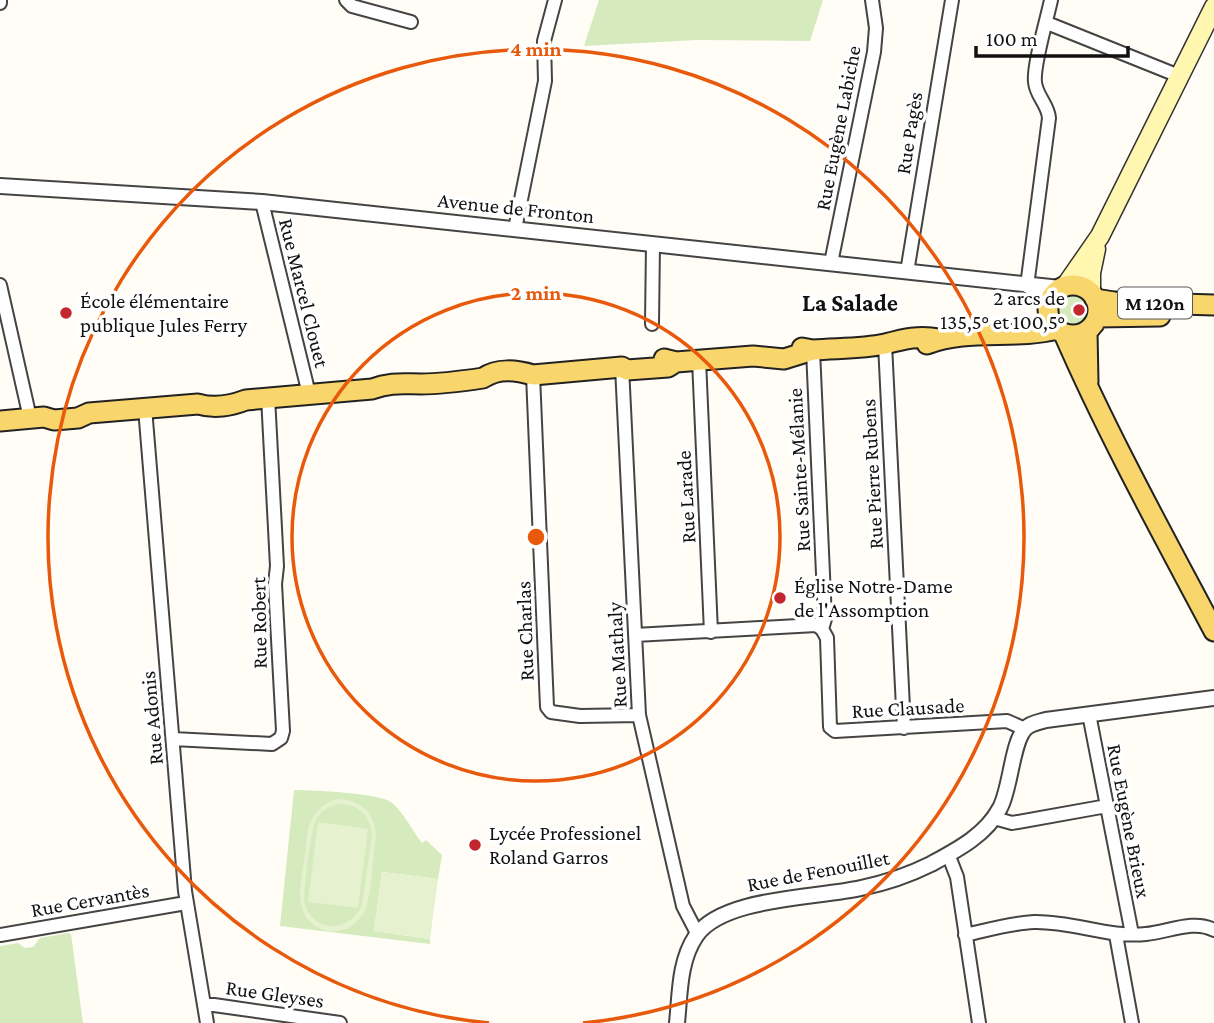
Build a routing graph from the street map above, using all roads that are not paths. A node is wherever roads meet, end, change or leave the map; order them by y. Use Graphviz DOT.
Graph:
graph roads {
  1 [pos="346,0"];
  2 [pos="555,0"];
  3 [pos="872,0"];
  4 [pos="952,0"];
  5 [pos="1051,0"];
  6 [pos="1214,7"];
  7 [pos="411,22"];
  8 [pos="1046,23"];
  9 [pos="1178,76"];
  10 [pos="0,186"];
  11 [pos="262,202"];
  12 [pos="515,229"];
  13 [pos="1100,236"];
  14 [pos="653,244"];
  15 [pos="831,263"];
  16 [pos="907,272"];
  17 [pos="0,285"];
  18 [pos="1027,286"];
  19 [pos="1214,305"];
  20 [pos="1057,309"];
  21 [pos="1092,310"];
  22 [pos="1214,318"];
  23 [pos="652,324"];
  24 [pos="885,344"];
  25 [pos="813,350"];
  26 [pos="699,360"];
  27 [pos="622,367"];
  28 [pos="533,374"];
  29 [pos="1088,383"];
  30 [pos="309,394"];
  31 [pos="268,397"];
  32 [pos="145,408"];
  33 [pos="37,418"];
  34 [pos="0,421"];
  35 [pos="822,629"];
  36 [pos="1214,631"];
  37 [pos="711,632"];
  38 [pos="635,635"];
  39 [pos="1214,698"];
  40 [pos="1089,714"];
  41 [pos="639,715"];
  42 [pos="904,728"];
  43 [pos="1025,729"];
  44 [pos="173,739"];
  45 [pos="1107,806"];
  46 [pos="994,818"];
  47 [pos="948,854"];
  48 [pos="186,903"];
  49 [pos="1214,930"];
  50 [pos="697,933"];
  51 [pos="1132,934"];
  52 [pos="0,935"];
  53 [pos="965,935"];
  54 [pos="1115,935"];
  55 [pos="204,1005"];
  56 [pos="207,1023"];
  57 [pos="340,1023"];
  58 [pos="677,1023"];
  59 [pos="979,1023"];
  60 [pos="1132,1023"];
  1 -- 7 [label="street"];
  2 -- 12 [label="street"];
  3 -- 15 [label="street, Rue Eugène Labiche"];
  4 -- 16 [label="street, Rue Pagès"];
  5 -- 8 [label="street"];
  6 -- 9 [label="main road"];
  8 -- 9 [label="street"];
  8 -- 18 [label="street"];
  9 -- 13 [label="main road"];
  10 -- 11 [label="street, Avenue de Fronton"];
  11 -- 12 [label="street, Avenue de Fronton"];
  11 -- 30 [label="street, Rue Marcel Clouet"];
  12 -- 14 [label="street, Avenue de Fronton"];
  13 -- 20 [label="main road"];
  13 -- 21 [label="main road"];
  14 -- 15 [label="street, Avenue de Fronton"];
  14 -- 23 [label="street"];
  15 -- 16 [label="street, Avenue de Fronton"];
  16 -- 18 [label="street, Avenue de Fronton"];
  17 -- 33 [label="street"];
  18 -- 20 [label="street, Avenue de Fronton"];
  19 -- 21 [label="main road, M 120n"];
  20 -- 21 [label="main road"];
  20 -- 21 [label="main road"];
  20 -- 24 [label="main road"];
  20 -- 29 [label="main road"];
  21 -- 22 [label="main road, M 120n"];
  21 -- 29 [label="main road"];
  24 -- 25 [label="main road"];
  24 -- 42 [label="street, Rue Pierre Rubens"];
  25 -- 26 [label="main road"];
  25 -- 35 [label="street, Rue Sainte-Mélanie"];
  26 -- 27 [label="main road"];
  26 -- 37 [label="street, Rue Larade"];
  27 -- 28 [label="main road"];
  27 -- 38 [label="street, Rue Mathaly"];
  28 -- 30 [label="main road"];
  28 -- 41 [label="street, Rue Charlas"];
  29 -- 36 [label="main road"];
  30 -- 31 [label="main road"];
  31 -- 32 [label="main road"];
  31 -- 44 [label="street, Rue Robert"];
  32 -- 33 [label="main road"];
  32 -- 44 [label="street, Rue Adonis"];
  33 -- 34 [label="main road"];
  35 -- 37 [label="street"];
  35 -- 42 [label="street, Rue Clausade"];
  37 -- 38 [label="street"];
  38 -- 41 [label="street, Rue Mathaly"];
  39 -- 40 [label="street"];
  40 -- 43 [label="street"];
  40 -- 45 [label="street, Rue Eugène Brieux"];
  41 -- 50 [label="street, Rue Mathaly"];
  42 -- 43 [label="street, Rue Clausade"];
  43 -- 46 [label="street, Rue de Fenouillet"];
  44 -- 48 [label="street, Rue Adonis"];
  45 -- 46 [label="street"];
  45 -- 51 [label="street, Rue Eugène Brieux"];
  46 -- 47 [label="street, Rue de Fenouillet"];
  47 -- 50 [label="street, Rue de Fenouillet"];
  47 -- 53 [label="street"];
  48 -- 52 [label="street, Rue Cervantès"];
  48 -- 55 [label="street, Rue Adonis"];
  49 -- 51 [label="street"];
  50 -- 58 [label="street"];
  51 -- 54 [label="street"];
  53 -- 54 [label="street"];
  53 -- 59 [label="street"];
  54 -- 60 [label="street"];
  55 -- 56 [label="street, Rue Adonis"];
  55 -- 57 [label="street, Rue Gleyses"];
}
